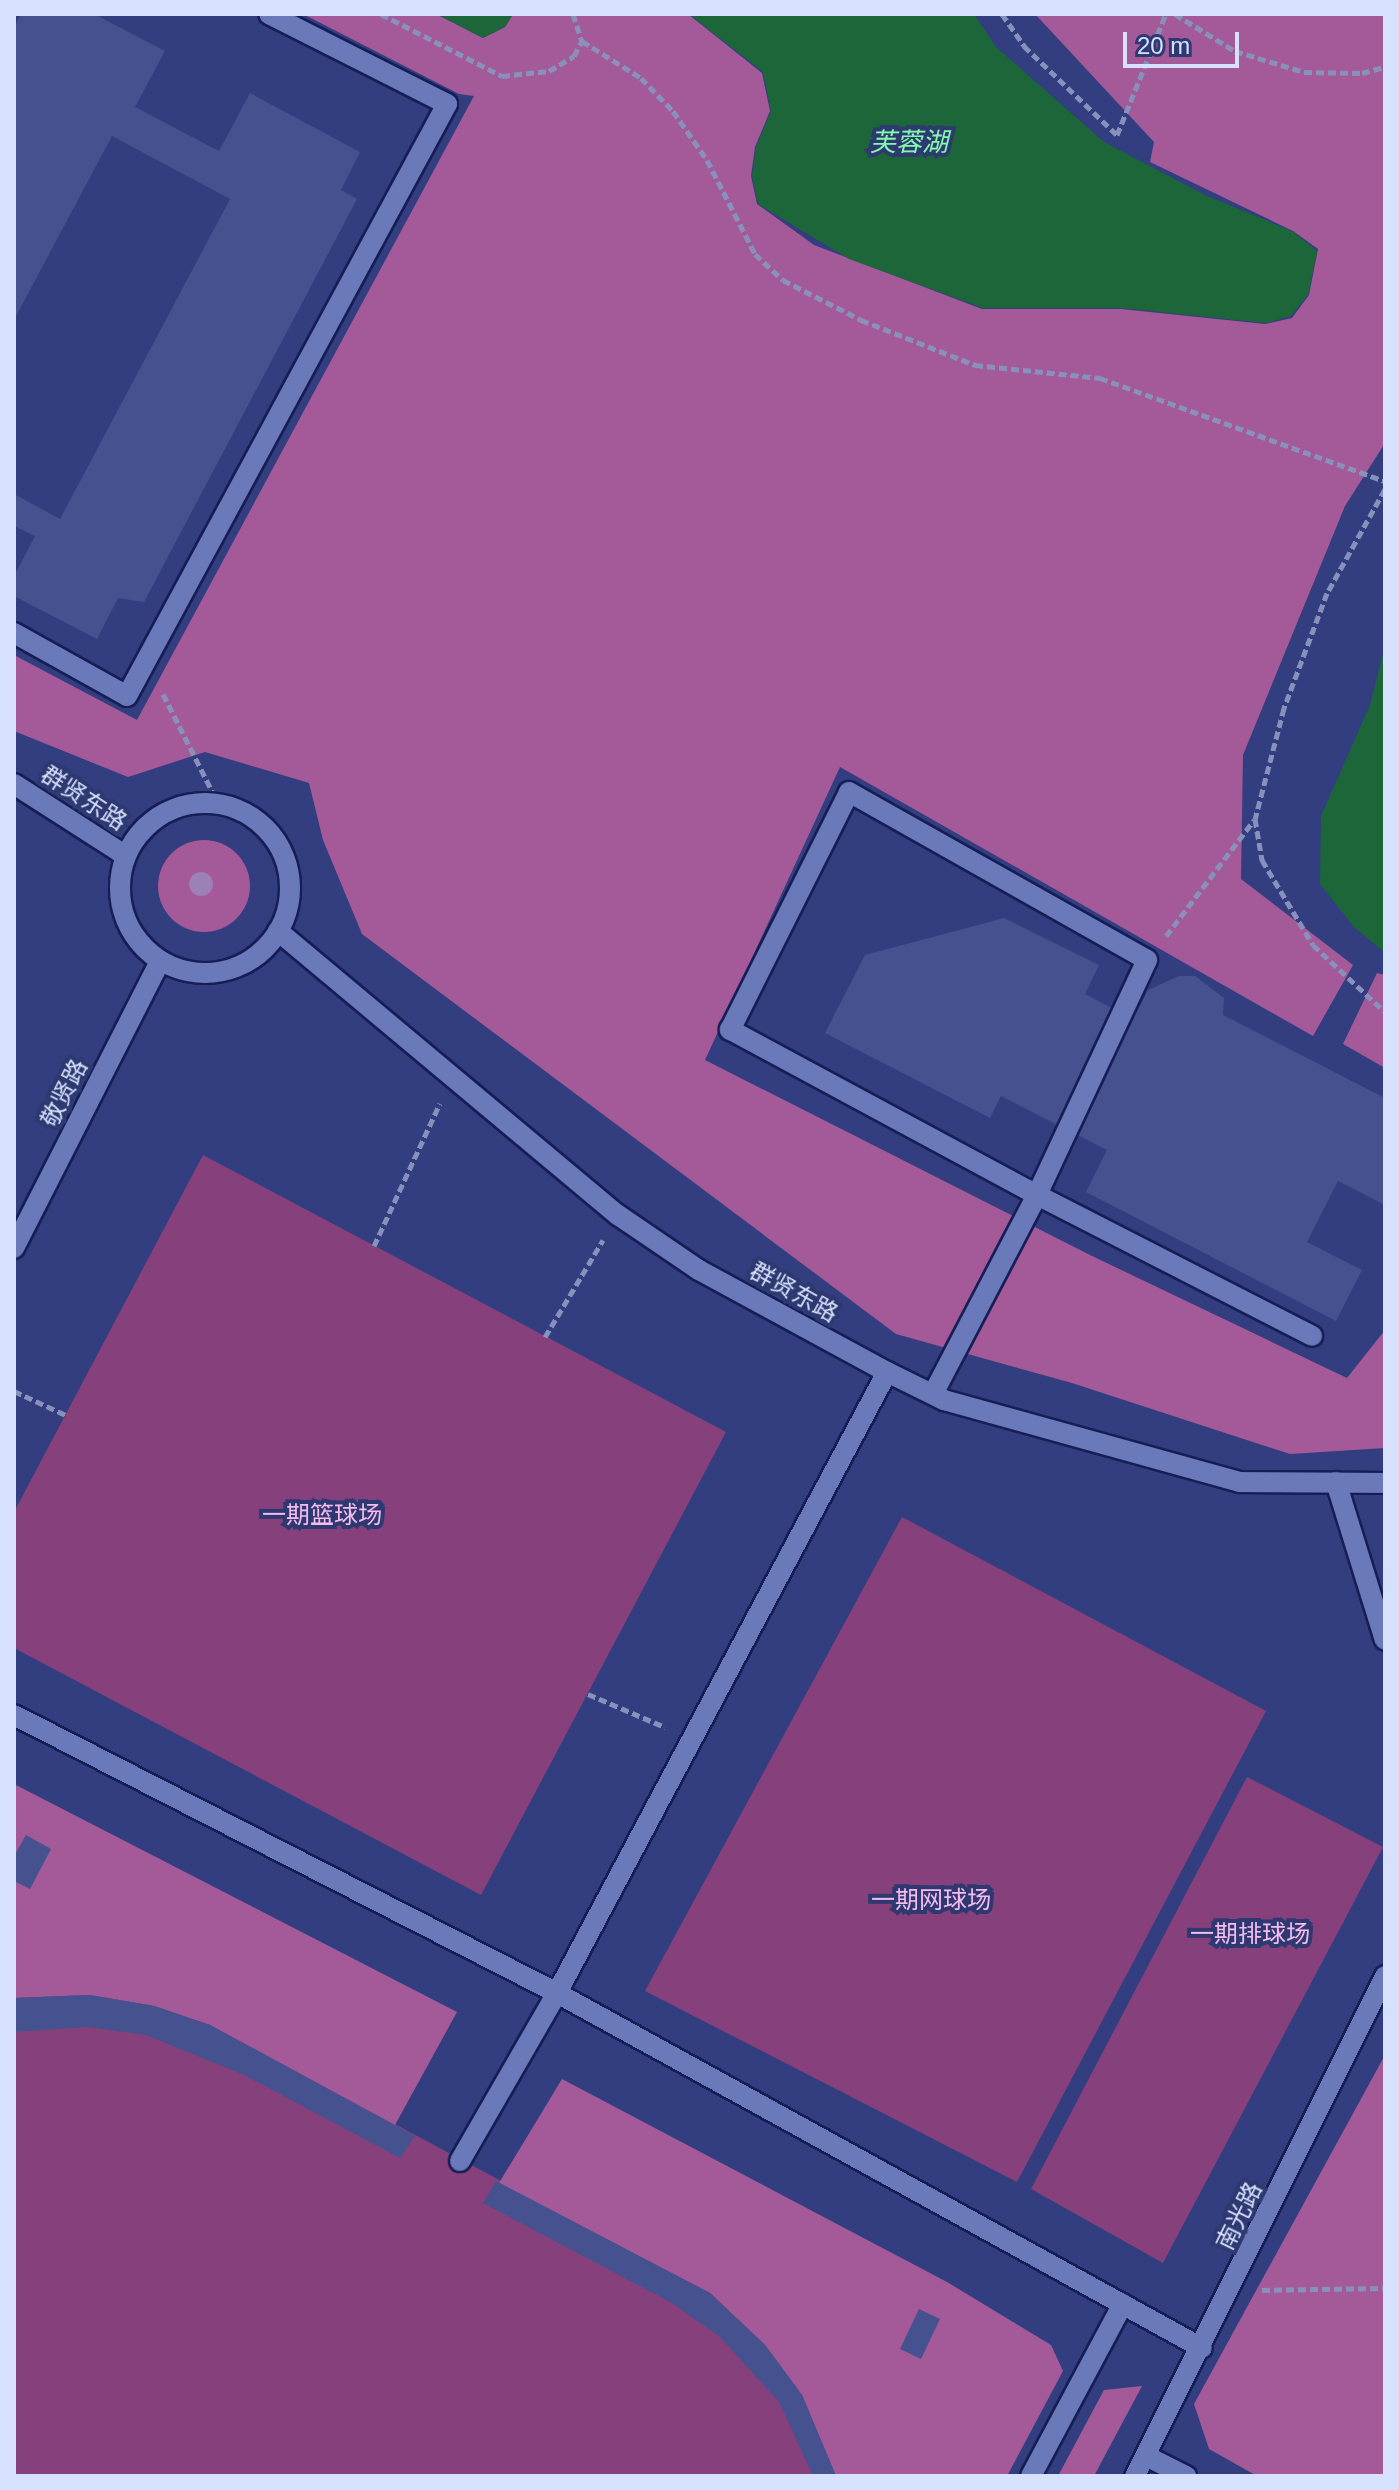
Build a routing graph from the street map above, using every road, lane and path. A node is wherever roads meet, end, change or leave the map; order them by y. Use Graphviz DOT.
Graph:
graph roads {
  1 [pos="269,14"];
  2 [pos="381,14"];
  3 [pos="573,14"];
  4 [pos="1002,14"];
  5 [pos="1166,14"];
  6 [pos="1175,14"];
  7 [pos="582,41"];
  8 [pos="1385,67"];
  9 [pos="1385,481"];
  10 [pos="1385,489"];
  11 [pos="14,633"];
  12 [pos="146,661"];
  13 [pos="14,784"];
  14 [pos="219,805"];
  15 [pos="1255,819"];
  16 [pos="126,856"];
  17 [pos="278,931"];
  18 [pos="1147,960"];
  19 [pos="160,962"];
  20 [pos="1385,1012"];
  21 [pos="454,1074"];
  22 [pos="1037,1195"];
  23 [pos="618,1215"];
  24 [pos="374,1246"];
  25 [pos="14,1248"];
  26 [pos="1312,1336"];
  27 [pos="545,1337"];
  28 [pos="887,1372"];
  29 [pos="14,1391"];
  30 [pos="933,1394"];
  31 [pos="66,1415"];
  32 [pos="1336,1482"];
  33 [pos="1385,1483"];
  34 [pos="1385,1640"];
  35 [pos="588,1694"];
  36 [pos="14,1715"];
  37 [pos="692,1738"];
  38 [pos="1385,1976"];
  39 [pos="557,1993"];
  40 [pos="460,2161"];
  41 [pos="1385,2288"];
  42 [pos="1232,2290"];
  43 [pos="1123,2304"];
  44 [pos="1202,2348"];
  45 [pos="1146,2456"];
  46 [pos="1031,2476"];
  47 [pos="1135,2476"];
  48 [pos="1186,2476"];
  1 -- 12 [label="street"];
  2 -- 7 [label="path"];
  3 -- 7 [label="path"];
  4 -- 5 [label="path"];
  6 -- 8 [label="path"];
  7 -- 9 [label="path"];
  10 -- 15 [label="path"];
  11 -- 12 [label="street"];
  12 -- 14 [label="path"];
  13 -- 16 [label="street, 群贤东路"];
  14 -- 16 [label="street"];
  14 -- 17 [label="street"];
  15 -- 18 [label="path"];
  15 -- 20 [label="path"];
  16 -- 19 [label="street"];
  17 -- 19 [label="street"];
  17 -- 21 [label="street, 群贤东路"];
  18 -- 22 [label="street"];
  18 -- 22 [label="street"];
  19 -- 25 [label="street, 敬贤路"];
  21 -- 23 [label="street, 群贤东路"];
  21 -- 24 [label="path"];
  22 -- 26 [label="street"];
  22 -- 30 [label="street"];
  23 -- 27 [label="path"];
  23 -- 28 [label="street, 群贤东路"];
  28 -- 30 [label="street, 群贤东路"];
  28 -- 37 [label="street"];
  29 -- 31 [label="path"];
  30 -- 32 [label="street, 群贤东路"];
  32 -- 33 [label="street, 群贤东路"];
  32 -- 34 [label="street"];
  35 -- 37 [label="path"];
  36 -- 39 [label="street"];
  37 -- 39 [label="street"];
  38 -- 42 [label="street, 南光路"];
  39 -- 40 [label="street"];
  39 -- 43 [label="street"];
  41 -- 42 [label="path"];
  42 -- 44 [label="street, 南光路"];
  43 -- 44 [label="street"];
  43 -- 46 [label="street"];
  44 -- 45 [label="street, 南光路"];
  45 -- 47 [label="street, 南光路"];
  45 -- 48 [label="street"];
}
